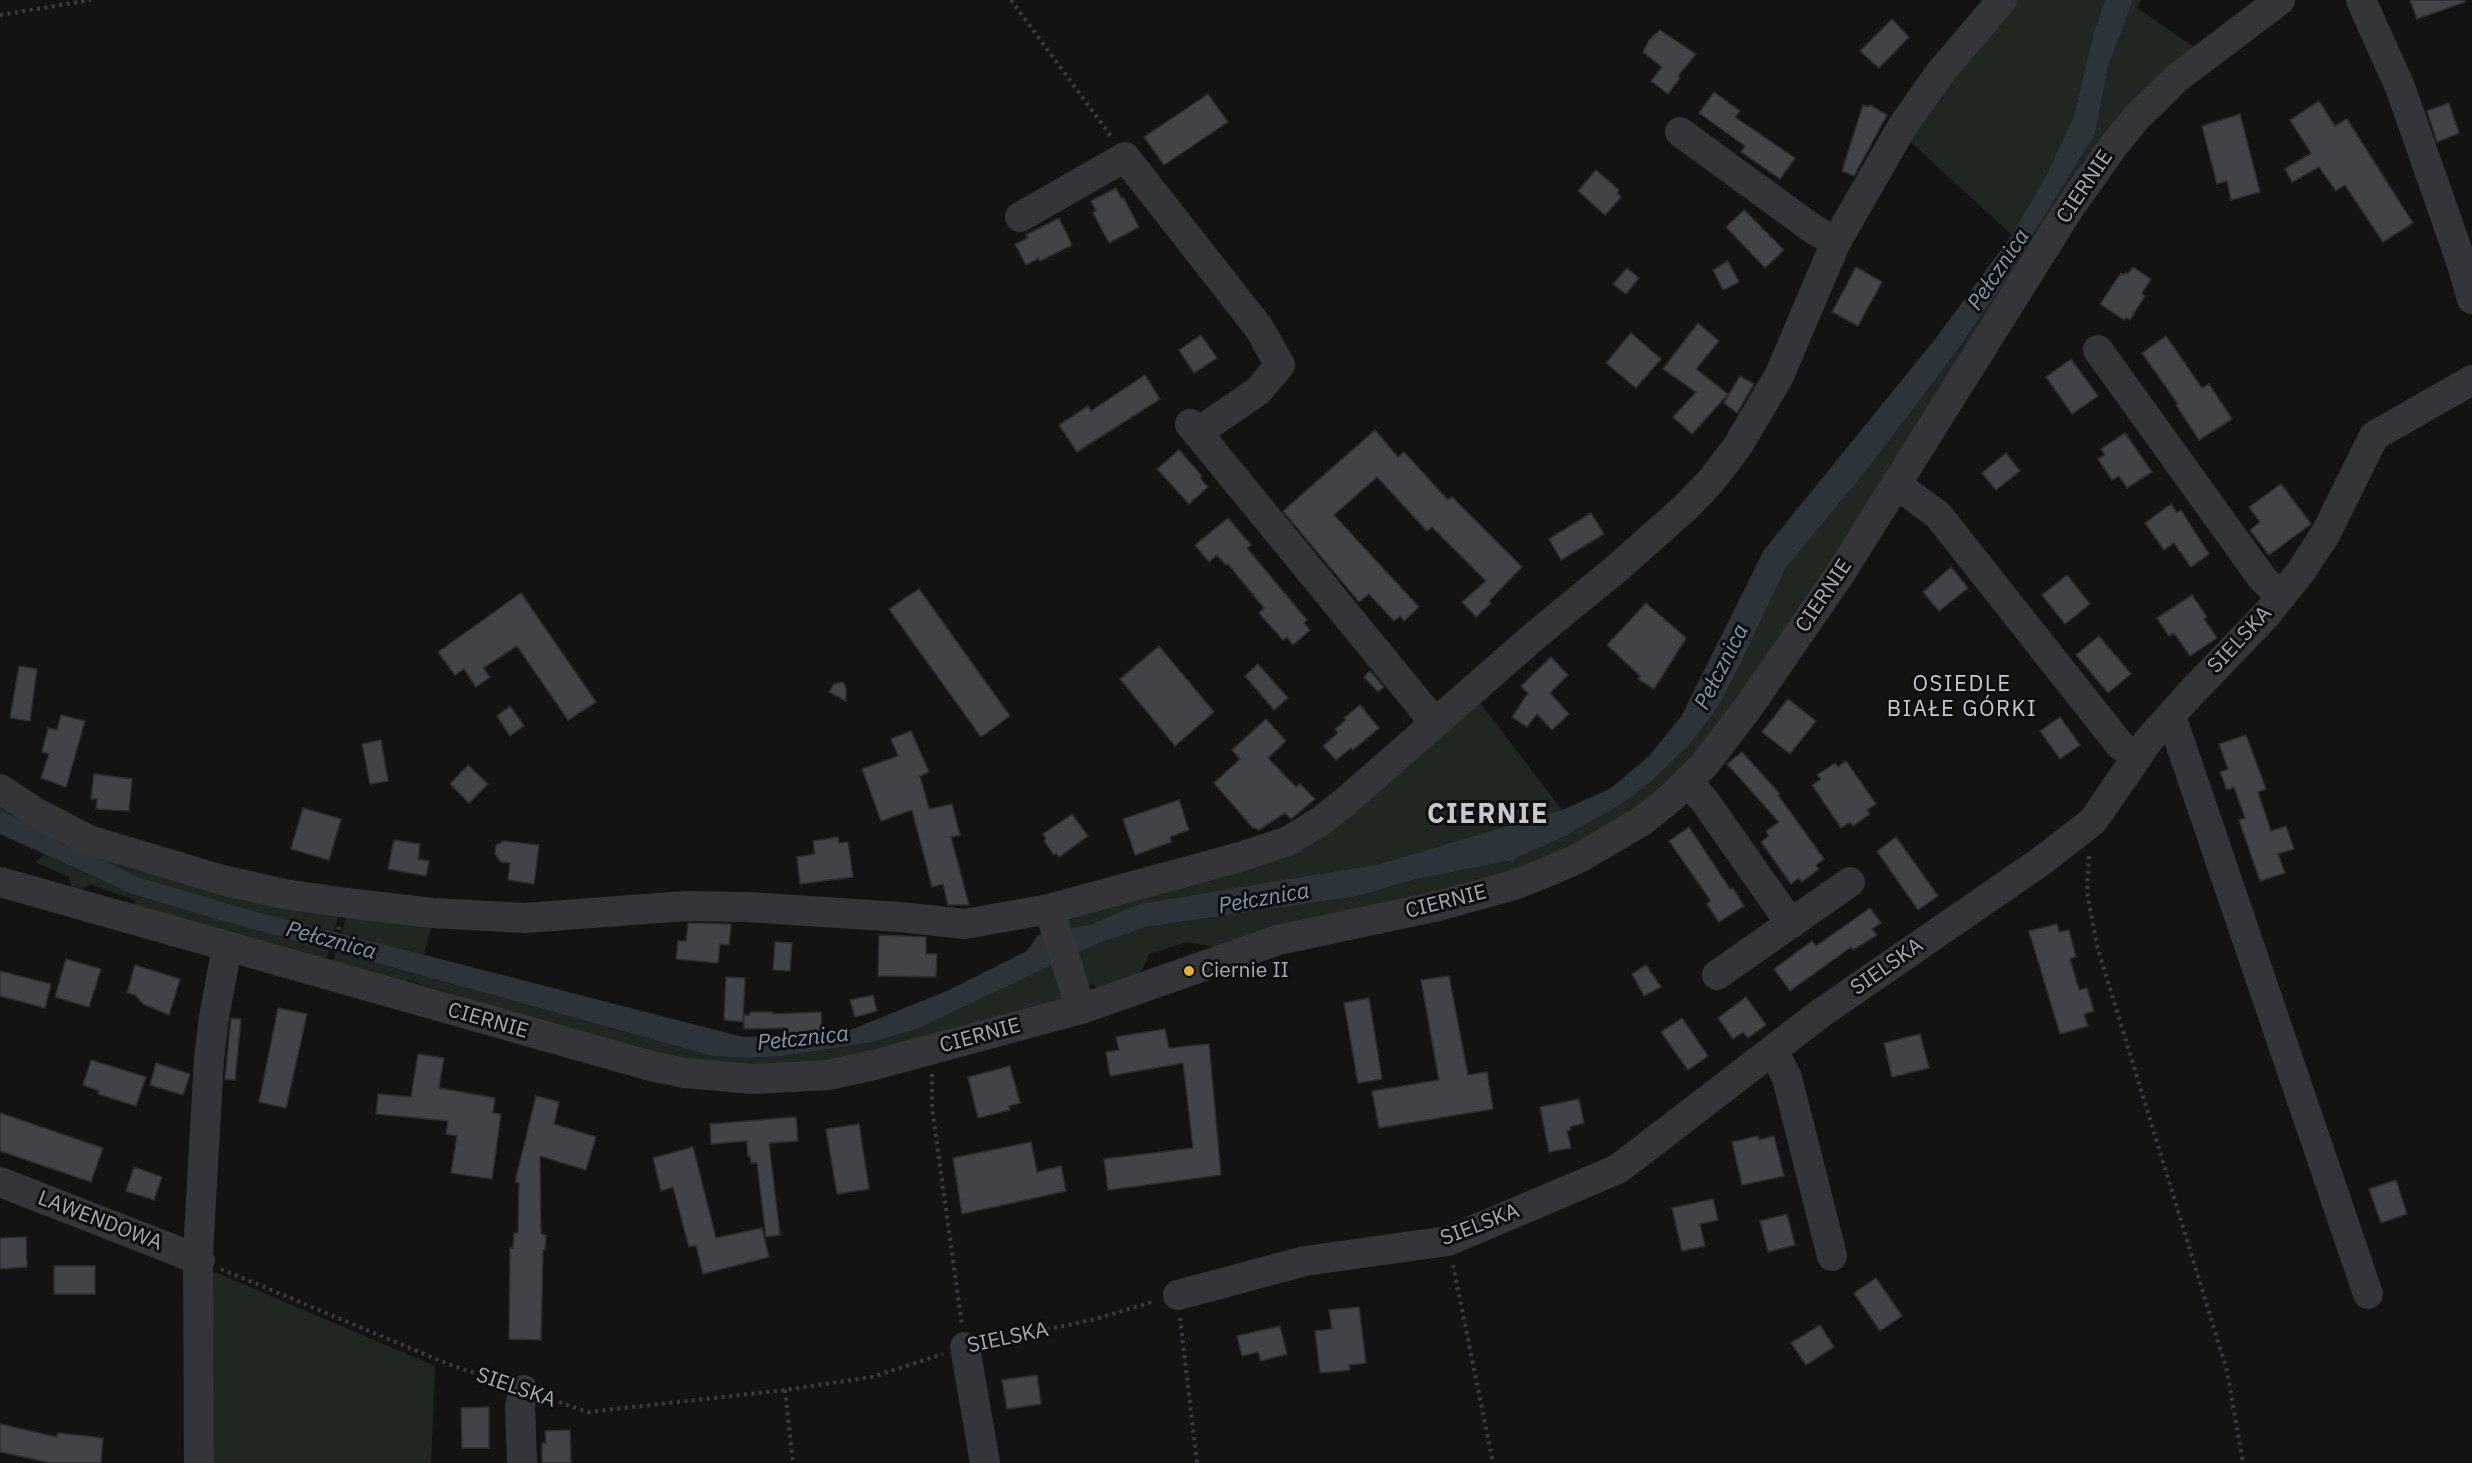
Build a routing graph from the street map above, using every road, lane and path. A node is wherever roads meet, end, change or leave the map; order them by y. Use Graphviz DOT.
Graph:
graph roads {
  1 [pos="91,0"];
  2 [pos="1011,0"];
  3 [pos="2002,0"];
  4 [pos="2280,0"];
  5 [pos="2361,0"];
  6 [pos="0,15"];
  7 [pos="1680,132"];
  8 [pos="1125,157"];
  9 [pos="1020,217"];
  10 [pos="1836,242"];
  11 [pos="2472,299"];
  12 [pos="2098,350"];
  13 [pos="2472,380"];
  14 [pos="1896,484"];
  15 [pos="2280,596"];
  16 [pos="2171,716"];
  17 [pos="1435,723"];
  18 [pos="2136,756"];
  19 [pos="1687,782"];
  20 [pos="0,789"];
  21 [pos="2093,821"];
  22 [pos="0,882"];
  23 [pos="1850,882"];
  24 [pos="1053,919"];
  25 [pos="1791,924"];
  26 [pos="339,928"];
  27 [pos="227,947"];
  28 [pos="331,954"];
  29 [pos="1717,975"];
  30 [pos="1081,1009"];
  31 [pos="930,1050"];
  32 [pos="1773,1050"];
  33 [pos="0,1182"];
  34 [pos="1448,1241"];
  35 [pos="1832,1256"];
  36 [pos="200,1260"];
  37 [pos="2368,1294"];
  38 [pos="1178,1295"];
  39 [pos="965,1347"];
  40 [pos="524,1390"];
  41 [pos="785,1390"];
  42 [pos="199,1463"];
  43 [pos="522,1463"];
  44 [pos="794,1463"];
  45 [pos="985,1463"];
  46 [pos="1197,1463"];
  47 [pos="1493,1463"];
  48 [pos="2243,1463"];
  1 -- 6 [label="path"];
  2 -- 8 [label="path"];
  3 -- 10 [label="street"];
  4 -- 14 [label="street, CIERNIE"];
  5 -- 11 [label="street"];
  7 -- 10 [label="street"];
  8 -- 9 [label="street"];
  8 -- 17 [label="street"];
  10 -- 17 [label="street"];
  12 -- 15 [label="street"];
  13 -- 15 [label="street, SIELSKA"];
  14 -- 18 [label="street"];
  14 -- 19 [label="street, CIERNIE"];
  15 -- 16 [label="street, SIELSKA"];
  16 -- 18 [label="street, SIELSKA"];
  16 -- 37 [label="street"];
  17 -- 24 [label="street"];
  18 -- 21 [label="street, SIELSKA"];
  19 -- 25 [label="street"];
  19 -- 30 [label="street, CIERNIE"];
  20 -- 24 [label="street"];
  21 -- 32 [label="street, SIELSKA"];
  21 -- 48 [label="path"];
  22 -- 27 [label="street, CIERNIE"];
  23 -- 25 [label="street"];
  24 -- 30 [label="street"];
  25 -- 29 [label="street"];
  26 -- 28 [label="path"];
  27 -- 31 [label="street, CIERNIE"];
  27 -- 36 [label="street"];
  30 -- 31 [label="street, CIERNIE"];
  31 -- 39 [label="path"];
  32 -- 34 [label="street, SIELSKA"];
  32 -- 35 [label="street"];
  33 -- 36 [label="street, LAWENDOWA"];
  34 -- 38 [label="street, SIELSKA"];
  34 -- 47 [label="path"];
  36 -- 40 [label="path, SIELSKA"];
  36 -- 42 [label="street"];
  38 -- 39 [label="path, SIELSKA"];
  38 -- 46 [label="path"];
  39 -- 41 [label="path, SIELSKA"];
  39 -- 45 [label="street"];
  40 -- 41 [label="path, SIELSKA"];
  40 -- 43 [label="street"];
  41 -- 44 [label="path"];
}
